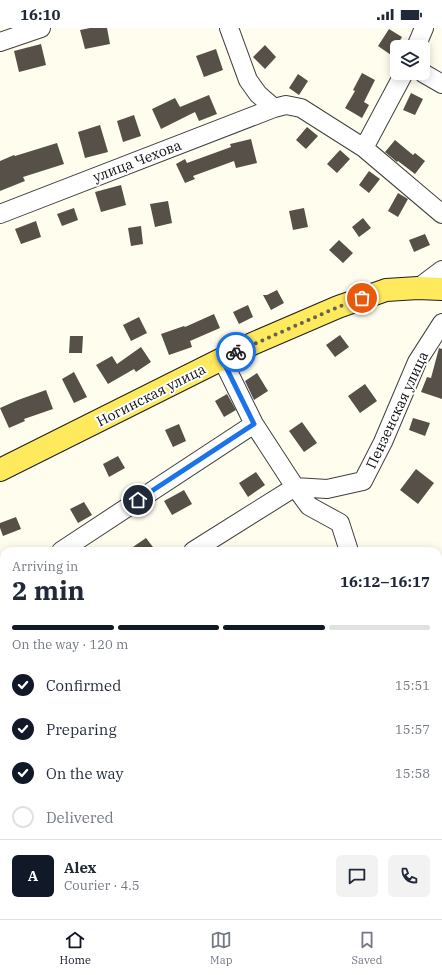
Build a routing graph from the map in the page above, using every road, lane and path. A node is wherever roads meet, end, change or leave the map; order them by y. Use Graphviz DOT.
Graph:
graph roads {
  1 [pos="41,28"];
  2 [pos="229,28"];
  3 [pos="424,28"];
  4 [pos="419,40"];
  5 [pos="0,42"];
  6 [pos="430,77"];
  7 [pos="400,80"];
  8 [pos="442,84"];
  9 [pos="274,108"];
  10 [pos="364,148"];
  11 [pos="0,214"];
  12 [pos="442,214"];
  13 [pos="442,270"];
  14 [pos="418,288"];
  15 [pos="442,289"];
  16 [pos="442,323"];
  17 [pos="222,359"];
  18 [pos="254,424"];
  19 [pos="0,470"];
  20 [pos="295,487"];
  21 [pos="67,547"];
  22 [pos="199,547"];
  23 [pos="348,547"];
  1 -- 5 [label="street"];
  2 -- 9 [label="street"];
  3 -- 4 [label="street"];
  6 -- 8 [label="street"];
  7 -- 10 [label="street"];
  9 -- 10 [label="street, улица Чехова"];
  9 -- 11 [label="street, улица Чехова"];
  10 -- 12 [label="street, улица Чехова"];
  13 -- 14 [label="street"];
  14 -- 15 [label="main road, Ногинская улица"];
  14 -- 17 [label="main road, Ногинская улица"];
  16 -- 20 [label="street, Пензенская улица"];
  17 -- 18 [label="street"];
  17 -- 19 [label="main road, Ногинская улица"];
  18 -- 20 [label="street"];
  18 -- 21 [label="street"];
  20 -- 22 [label="street"];
  20 -- 23 [label="street"];
}
